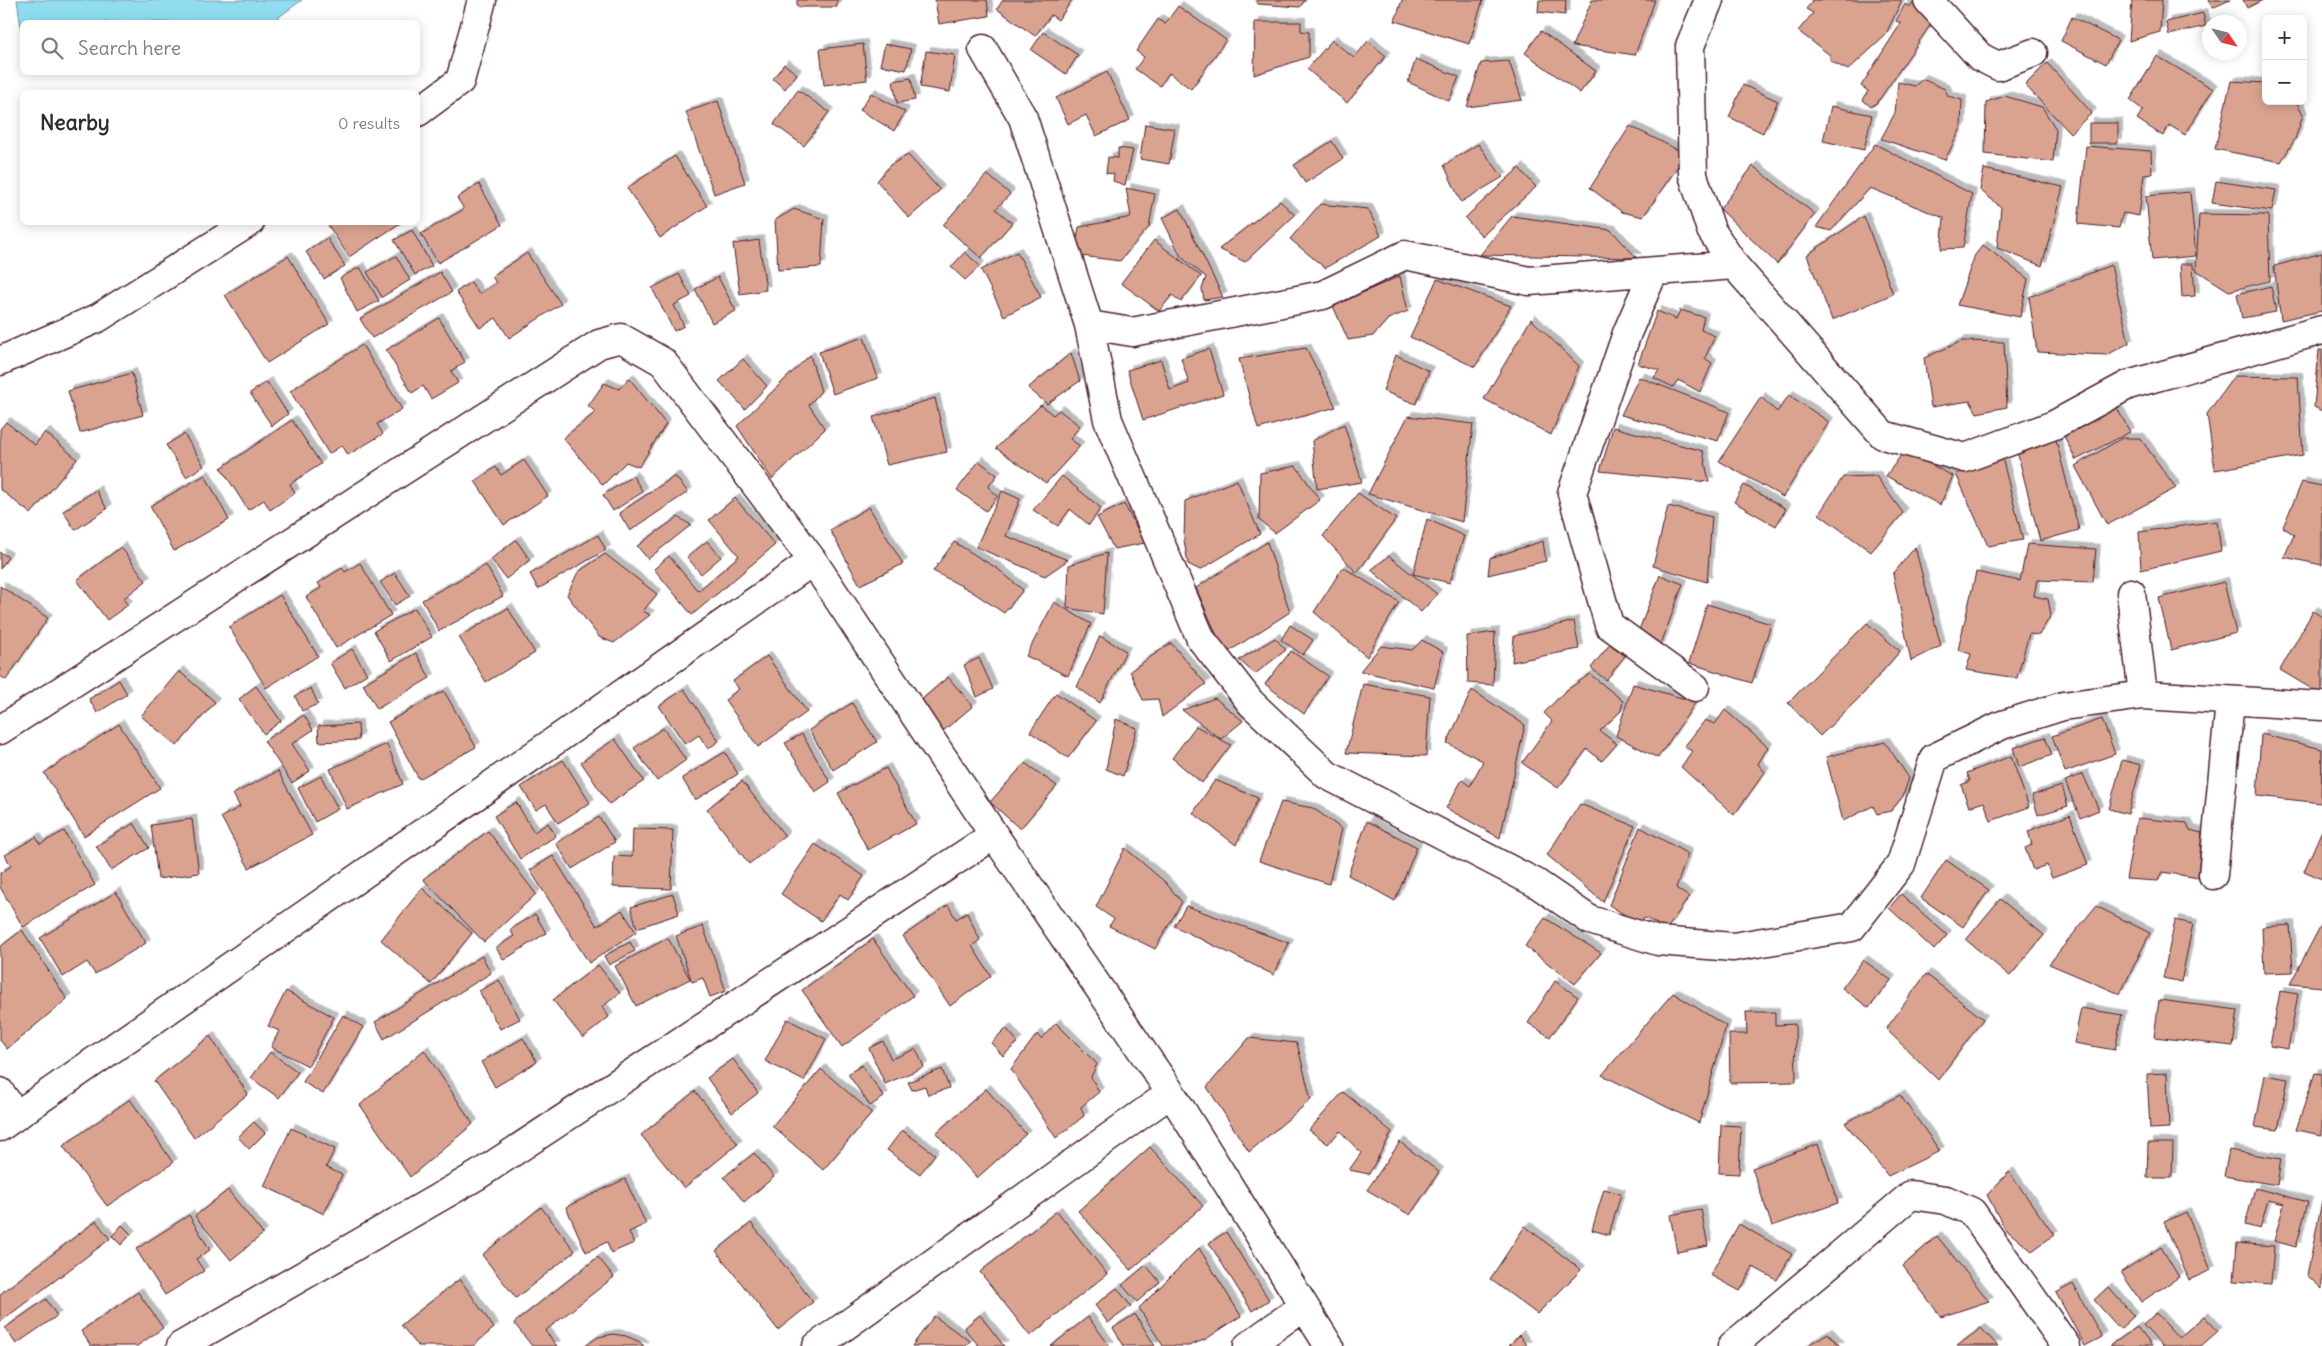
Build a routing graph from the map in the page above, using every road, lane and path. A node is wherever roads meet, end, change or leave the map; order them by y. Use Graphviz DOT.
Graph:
graph roads {
  1 [pos="482,0"];
  2 [pos="1730,0"];
  3 [pos="1928,0"];
  4 [pos="1707,5"];
  5 [pos="983,49"];
  6 [pos="2033,53"];
  7 [pos="420,111"];
  8 [pos="245,225"];
  9 [pos="1734,265"];
  10 [pos="1653,273"];
  11 [pos="1089,325"];
  12 [pos="2322,330"];
  13 [pos="0,361"];
  14 [pos="813,561"];
  15 [pos="2131,592"];
  16 [pos="1695,687"];
  17 [pos="2143,695"];
  18 [pos="2230,702"];
  19 [pos="2322,706"];
  20 [pos="0,730"];
  21 [pos="994,835"];
  22 [pos="2213,875"];
  23 [pos="0,1092"];
  24 [pos="1171,1093"];
  25 [pos="8,1121"];
  26 [pos="1304,1306"];
  27 [pos="180,1346"];
  28 [pos="817,1346"];
  29 [pos="1248,1346"];
  30 [pos="1329,1346"];
  31 [pos="1732,1346"];
  32 [pos="2066,1346"];
  1 -- 7 [label="street"];
  2 -- 4 [label="street"];
  3 -- 6 [label="street"];
  4 -- 9 [label="street"];
  5 -- 11 [label="street"];
  8 -- 13 [label="street"];
  9 -- 10 [label="street"];
  9 -- 12 [label="street"];
  10 -- 11 [label="street"];
  10 -- 16 [label="street"];
  11 -- 17 [label="street"];
  14 -- 20 [label="street"];
  14 -- 21 [label="street"];
  14 -- 25 [label="street"];
  15 -- 17 [label="street"];
  17 -- 18 [label="street"];
  18 -- 19 [label="street"];
  18 -- 22 [label="street"];
  21 -- 24 [label="street"];
  21 -- 27 [label="street"];
  23 -- 25 [label="street"];
  24 -- 26 [label="street"];
  24 -- 28 [label="street"];
  26 -- 29 [label="street"];
  26 -- 30 [label="street"];
  31 -- 32 [label="street"];
}
